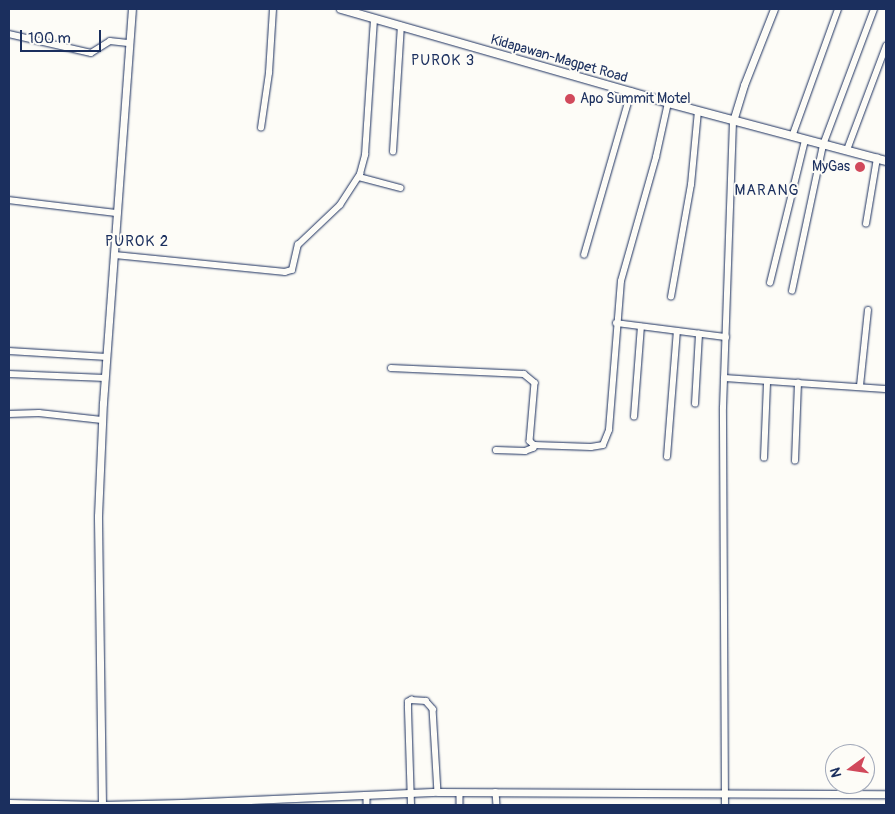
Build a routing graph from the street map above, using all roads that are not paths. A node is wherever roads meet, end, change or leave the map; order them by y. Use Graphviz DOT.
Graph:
graph roads {
  1 [pos="132,9"];
  2 [pos="273,9"];
  3 [pos="341,9"];
  4 [pos="774,9"];
  5 [pos="838,9"];
  6 [pos="874,9"];
  7 [pos="374,18"];
  8 [pos="401,26"];
  9 [pos="9,34"];
  10 [pos="130,43"];
  11 [pos="886,46"];
  12 [pos="631,92"];
  13 [pos="668,103"];
  14 [pos="698,111"];
  15 [pos="734,121"];
  16 [pos="261,128"];
  17 [pos="792,137"];
  18 [pos="805,141"];
  19 [pos="823,145"];
  20 [pos="847,150"];
  21 [pos="393,152"];
  22 [pos="877,158"];
  23 [pos="886,161"];
  24 [pos="359,177"];
  25 [pos="401,188"];
  26 [pos="9,200"];
  27 [pos="117,213"];
  28 [pos="866,224"];
  29 [pos="114,255"];
  30 [pos="584,255"];
  31 [pos="770,283"];
  32 [pos="792,291"];
  33 [pos="670,297"];
  34 [pos="868,310"];
  35 [pos="616,324"];
  36 [pos="642,327"];
  37 [pos="677,331"];
  38 [pos="699,334"];
  39 [pos="726,337"];
  40 [pos="9,351"];
  41 [pos="106,357"];
  42 [pos="391,368"];
  43 [pos="9,374"];
  44 [pos="105,378"];
  45 [pos="724,378"];
  46 [pos="768,382"];
  47 [pos="798,383"];
  48 [pos="860,386"];
  49 [pos="886,389"];
  50 [pos="695,404"];
  51 [pos="9,414"];
  52 [pos="634,417"];
  53 [pos="102,420"];
  54 [pos="534,445"];
  55 [pos="496,450"];
  56 [pos="667,457"];
  57 [pos="764,458"];
  58 [pos="795,461"];
  59 [pos="438,792"];
  60 [pos="496,792"];
  61 [pos="411,793"];
  62 [pos="460,793"];
  63 [pos="886,794"];
  64 [pos="726,795"];
  65 [pos="366,796"];
  66 [pos="9,803"];
  67 [pos="274,803"];
  68 [pos="182,804"];
  69 [pos="102,805"];
  70 [pos="367,805"];
  71 [pos="411,805"];
  72 [pos="460,805"];
  73 [pos="497,805"];
  74 [pos="725,805"];
  1 -- 10 [label="street"];
  2 -- 16 [label="street"];
  3 -- 7 [label="main road, Kidapawan-Magpet Road"];
  4 -- 15 [label="street"];
  5 -- 17 [label="street"];
  6 -- 19 [label="street"];
  7 -- 8 [label="main road, Kidapawan-Magpet Road"];
  7 -- 24 [label="street"];
  8 -- 12 [label="main road, Kidapawan-Magpet Road"];
  8 -- 21 [label="street"];
  9 -- 10 [label="street"];
  10 -- 27 [label="street"];
  11 -- 20 [label="street"];
  12 -- 13 [label="main road, Kidapawan-Magpet Road"];
  12 -- 30 [label="street"];
  13 -- 14 [label="main road, Kidapawan-Magpet Road"];
  13 -- 35 [label="street"];
  14 -- 15 [label="main road, Kidapawan-Magpet Road"];
  14 -- 33 [label="street"];
  15 -- 17 [label="main road, Kidapawan-Magpet Road"];
  15 -- 39 [label="street"];
  17 -- 18 [label="main road, Kidapawan-Magpet Road"];
  18 -- 19 [label="main road, Kidapawan-Magpet Road"];
  18 -- 31 [label="street"];
  19 -- 20 [label="main road, Kidapawan-Magpet Road"];
  19 -- 32 [label="street"];
  20 -- 22 [label="main road, Kidapawan-Magpet Road"];
  22 -- 23 [label="main road, Kidapawan-Magpet Road"];
  22 -- 28 [label="street"];
  24 -- 25 [label="street"];
  24 -- 29 [label="street"];
  26 -- 27 [label="street"];
  27 -- 29 [label="street"];
  29 -- 41 [label="street"];
  34 -- 48 [label="street"];
  35 -- 36 [label="street"];
  35 -- 54 [label="street"];
  36 -- 37 [label="street"];
  36 -- 52 [label="street"];
  37 -- 38 [label="street"];
  37 -- 56 [label="street"];
  38 -- 39 [label="street"];
  38 -- 50 [label="street"];
  39 -- 45 [label="street"];
  40 -- 41 [label="street"];
  41 -- 44 [label="street"];
  42 -- 54 [label="street"];
  43 -- 44 [label="street"];
  44 -- 53 [label="street"];
  45 -- 46 [label="street"];
  45 -- 64 [label="street"];
  46 -- 47 [label="street"];
  46 -- 57 [label="street"];
  47 -- 48 [label="street"];
  47 -- 58 [label="street"];
  48 -- 49 [label="street"];
  51 -- 53 [label="street"];
  53 -- 69 [label="street"];
  54 -- 55 [label="street"];
  59 -- 61 [label="street"];
  59 -- 61 [label="street"];
  59 -- 62 [label="street"];
  60 -- 62 [label="street"];
  60 -- 64 [label="street"];
  60 -- 73 [label="street"];
  61 -- 65 [label="street"];
  61 -- 71 [label="street"];
  62 -- 72 [label="street"];
  63 -- 64 [label="street"];
  64 -- 74 [label="street"];
  65 -- 67 [label="street"];
  65 -- 70 [label="street"];
  66 -- 69 [label="street"];
  67 -- 68 [label="street"];
  68 -- 69 [label="street"];
}
